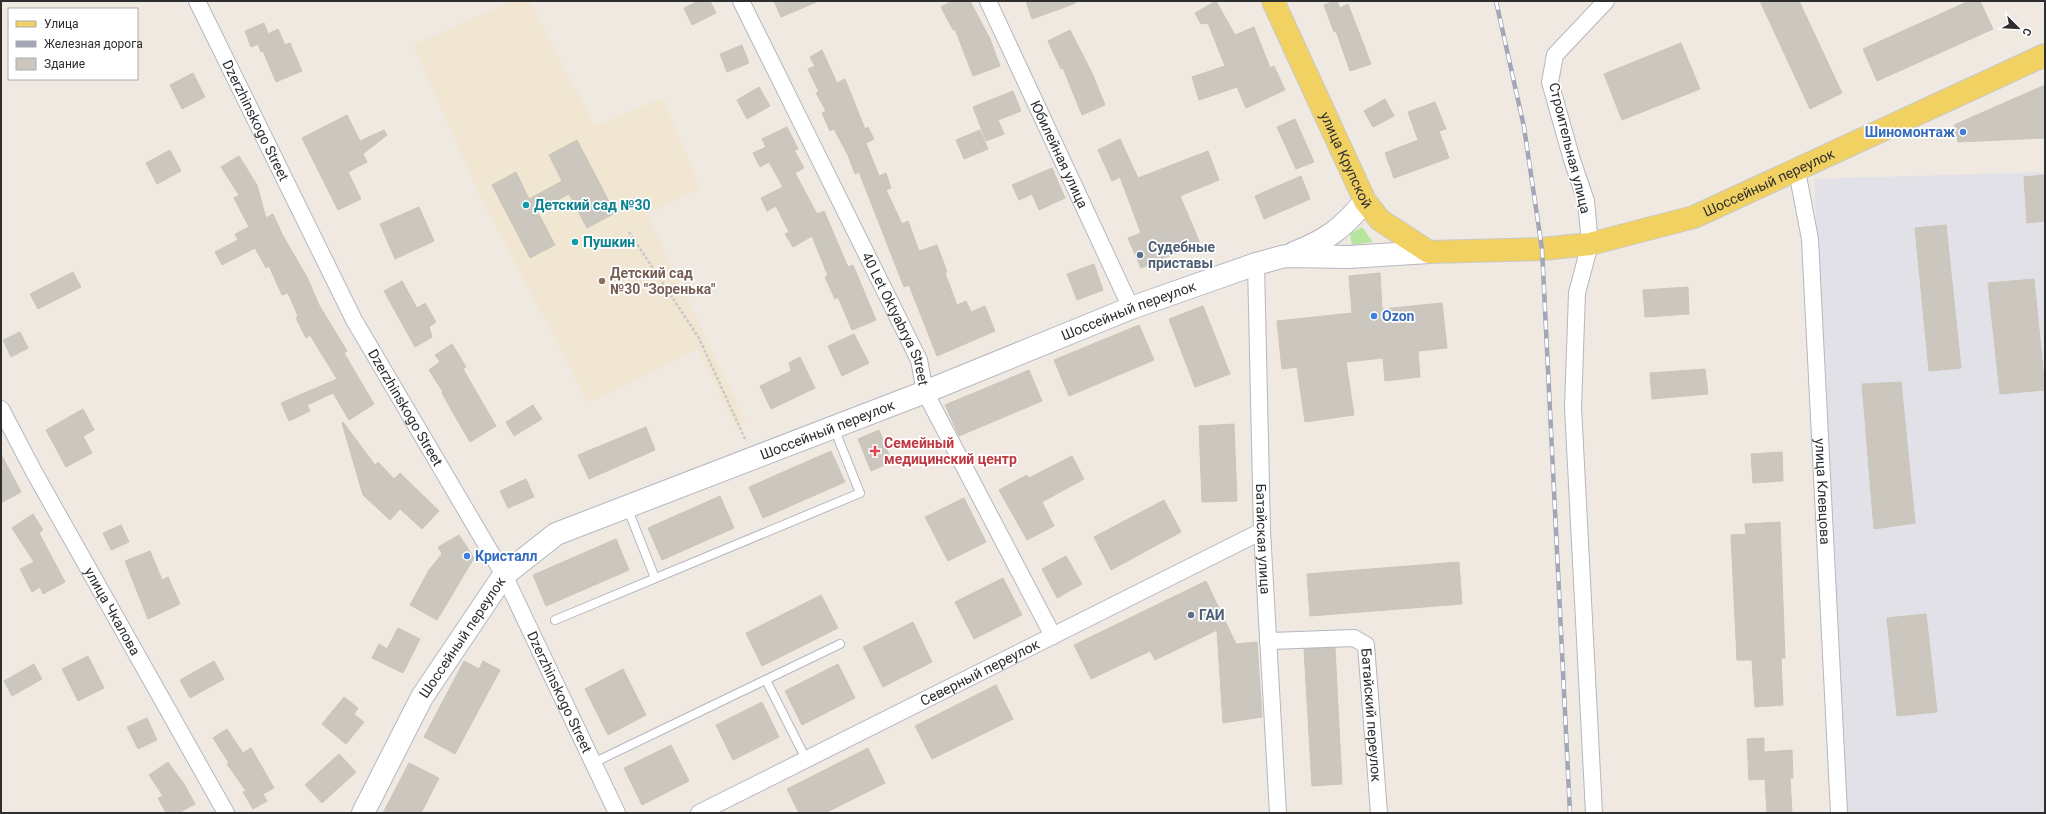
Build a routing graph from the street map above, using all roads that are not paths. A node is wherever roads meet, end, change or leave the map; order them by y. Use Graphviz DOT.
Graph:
graph roads {
  1 [pos="197,1"];
  2 [pos="741,1"];
  3 [pos="988,1"];
  4 [pos="1273,1"];
  5 [pos="1606,1"];
  6 [pos="2045,55"];
  7 [pos="1797,171"];
  8 [pos="1365,201"];
  9 [pos="1590,244"];
  10 [pos="1429,252"];
  11 [pos="1285,256"];
  12 [pos="1256,264"];
  13 [pos="1131,308"];
  14 [pos="925,392"];
  15 [pos="1,409"];
  16 [pos="834,427"];
  17 [pos="627,506"];
  18 [pos="1262,531"];
  19 [pos="504,575"];
  20 [pos="655,578"];
  21 [pos="555,620"];
  22 [pos="1053,636"];
  23 [pos="1268,641"];
  24 [pos="840,644"];
  25 [pos="766,680"];
  26 [pos="806,760"];
  27 [pos="593,763"];
  28 [pos="226,813"];
  29 [pos="363,813"];
  30 [pos="617,813"];
  31 [pos="699,813"];
  32 [pos="1278,813"];
  33 [pos="1379,813"];
  34 [pos="1594,813"];
  35 [pos="1839,813"];
  1 -- 19 [label="street, Dzerzhinskogo Street"];
  2 -- 14 [label="street, 40 Let Oktyabrya Street"];
  3 -- 13 [label="street, Юбилейная улица"];
  4 -- 8 [label="main road, улица Крупской"];
  5 -- 9 [label="street, Строительная улица"];
  6 -- 7 [label="main road, Шоссейный переулок"];
  7 -- 9 [label="main road, Шоссейный переулок"];
  7 -- 35 [label="street, улица Клевцова"];
  8 -- 10 [label="main road, улица Крупской"];
  8 -- 11 [label="main road"];
  9 -- 10 [label="main road, Шоссейный переулок"];
  9 -- 34 [label="street"];
  10 -- 11 [label="main road, Шоссейный переулок"];
  11 -- 12 [label="main road, Шоссейный переулок"];
  12 -- 13 [label="main road, Шоссейный переулок"];
  12 -- 18 [label="street, Батайская улица"];
  13 -- 14 [label="main road, Шоссейный переулок"];
  14 -- 16 [label="main road, Шоссейный переулок"];
  14 -- 22 [label="street, 40 Let Oktyabrya Street"];
  15 -- 28 [label="street, улица Чкалова"];
  16 -- 17 [label="main road, Шоссейный переулок"];
  16 -- 20 [label="lane"];
  17 -- 19 [label="main road, Шоссейный переулок"];
  17 -- 20 [label="lane"];
  18 -- 22 [label="street, Северный переулок"];
  18 -- 23 [label="street, Батайская улица"];
  19 -- 27 [label="street, Dzerzhinskogo Street"];
  19 -- 29 [label="main road, Шоссейный переулок"];
  20 -- 21 [label="lane"];
  22 -- 26 [label="street, Северный переулок"];
  23 -- 32 [label="street, Батайская улица"];
  23 -- 33 [label="street, Батайский переулок"];
  24 -- 25 [label="lane"];
  25 -- 26 [label="lane"];
  25 -- 27 [label="lane"];
  26 -- 31 [label="street, Северный переулок"];
  27 -- 30 [label="street, Dzerzhinskogo Street"];
}
